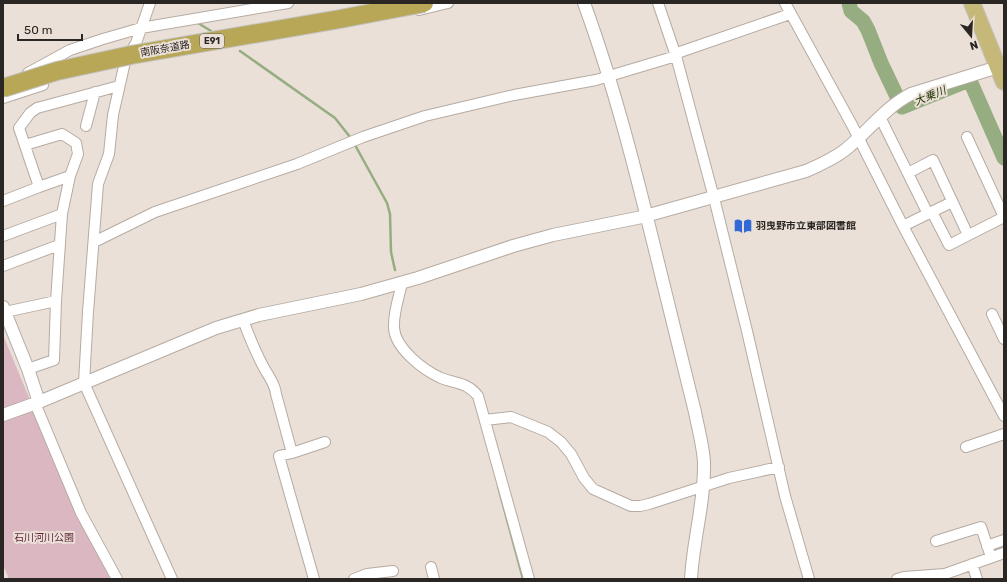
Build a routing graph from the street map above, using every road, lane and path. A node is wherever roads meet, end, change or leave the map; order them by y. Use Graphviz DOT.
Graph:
graph roads {
  1 [pos="150,3"];
  2 [pos="288,3"];
  3 [pos="390,3"];
  4 [pos="424,3"];
  5 [pos="448,3"];
  6 [pos="584,3"];
  7 [pos="658,3"];
  8 [pos="785,3"];
  9 [pos="972,3"];
  10 [pos="790,14"];
  11 [pos="141,28"];
  12 [pos="676,56"];
  13 [pos="126,62"];
  14 [pos="1001,66"];
  15 [pos="610,76"];
  16 [pos="1004,82"];
  17 [pos="3,83"];
  18 [pos="119,86"];
  19 [pos="3,87"];
  20 [pos="95,92"];
  21 [pos="3,98"];
  22 [pos="880,117"];
  23 [pos="86,126"];
  24 [pos="967,137"];
  25 [pos="858,138"];
  26 [pos="25,145"];
  27 [pos="908,173"];
  28 [pos="70,176"];
  29 [pos="39,187"];
  30 [pos="714,198"];
  31 [pos="3,200"];
  32 [pos="952,202"];
  33 [pos="930,213"];
  34 [pos="62,214"];
  35 [pos="646,216"];
  36 [pos="903,226"];
  37 [pos="968,235"];
  38 [pos="3,236"];
  39 [pos="94,242"];
  40 [pos="59,245"];
  41 [pos="3,266"];
  42 [pos="402,282"];
  43 [pos="56,301"];
  44 [pos="4,309"];
  45 [pos="992,314"];
  46 [pos="243,320"];
  47 [pos="1001,325"];
  48 [pos="1004,339"];
  49 [pos="28,370"];
  50 [pos="84,383"];
  51 [pos="34,404"];
  52 [pos="3,415"];
  53 [pos="1004,416"];
  54 [pos="485,420"];
  55 [pos="1004,434"];
  56 [pos="325,442"];
  57 [pos="966,447"];
  58 [pos="292,453"];
  59 [pos="779,467"];
  60 [pos="703,487"];
  61 [pos="1004,540"];
  62 [pos="936,541"];
  63 [pos="987,546"];
  64 [pos="1004,553"];
  65 [pos="991,557"];
  66 [pos="972,564"];
  67 [pos="431,567"];
  68 [pos="393,571"];
  69 [pos="946,577"];
  70 [pos="902,578"];
  71 [pos="117,579"];
  72 [pos="172,579"];
  73 [pos="314,579"];
  74 [pos="354,579"];
  75 [pos="434,579"];
  76 [pos="529,579"];
  77 [pos="691,579"];
  78 [pos="809,579"];
  79 [pos="977,579"];
  1 -- 11 [label="street"];
  2 -- 11 [label="street"];
  3 -- 17 [label="highway, 南阪奈道路 / E91"];
  4 -- 19 [label="highway, 南阪奈道路 / E91, bridge"];
  5 -- 13 [label="street"];
  6 -- 15 [label="street"];
  7 -- 12 [label="street"];
  8 -- 10 [label="street"];
  9 -- 14 [label="highway"];
  10 -- 12 [label="street"];
  10 -- 25 [label="street"];
  11 -- 13 [label="street"];
  11 -- 19 [label="street"];
  12 -- 15 [label="street"];
  12 -- 30 [label="street"];
  13 -- 18 [label="street"];
  13 -- 21 [label="street"];
  14 -- 16 [label="highway"];
  14 -- 22 [label="street"];
  15 -- 35 [label="street"];
  15 -- 39 [label="street"];
  18 -- 20 [label="street"];
  18 -- 39 [label="street"];
  20 -- 23 [label="street"];
  20 -- 26 [label="street"];
  22 -- 25 [label="street"];
  22 -- 27 [label="street"];
  24 -- 37 [label="street"];
  25 -- 30 [label="street"];
  25 -- 36 [label="street"];
  26 -- 28 [label="street"];
  26 -- 29 [label="street"];
  27 -- 32 [label="street"];
  27 -- 33 [label="street"];
  28 -- 29 [label="street"];
  28 -- 34 [label="street"];
  29 -- 31 [label="street"];
  30 -- 35 [label="street"];
  30 -- 59 [label="street"];
  32 -- 33 [label="street"];
  32 -- 37 [label="street"];
  33 -- 36 [label="street"];
  33 -- 37 [label="street"];
  34 -- 38 [label="street"];
  34 -- 40 [label="street"];
  35 -- 42 [label="street"];
  35 -- 60 [label="street"];
  36 -- 53 [label="street"];
  39 -- 50 [label="street"];
  40 -- 41 [label="street"];
  40 -- 43 [label="street"];
  42 -- 46 [label="street"];
  42 -- 54 [label="street"];
  43 -- 44 [label="street"];
  43 -- 49 [label="street"];
  44 -- 49 [label="street"];
  45 -- 47 [label="street"];
  46 -- 50 [label="street"];
  46 -- 58 [label="street"];
  47 -- 48 [label="street"];
  49 -- 51 [label="street"];
  50 -- 51 [label="street"];
  50 -- 72 [label="street"];
  51 -- 52 [label="street"];
  51 -- 71 [label="street"];
  54 -- 60 [label="street"];
  54 -- 76 [label="street"];
  55 -- 57 [label="street"];
  56 -- 58 [label="street"];
  58 -- 73 [label="street"];
  59 -- 60 [label="street"];
  59 -- 78 [label="street"];
  60 -- 77 [label="street"];
  61 -- 63 [label="street"];
  62 -- 63 [label="street"];
  63 -- 65 [label="street"];
  64 -- 65 [label="street"];
  65 -- 66 [label="street"];
  66 -- 69 [label="street"];
  66 -- 79 [label="street"];
  67 -- 75 [label="street"];
  68 -- 74 [label="street"];
  69 -- 70 [label="street"];
}
